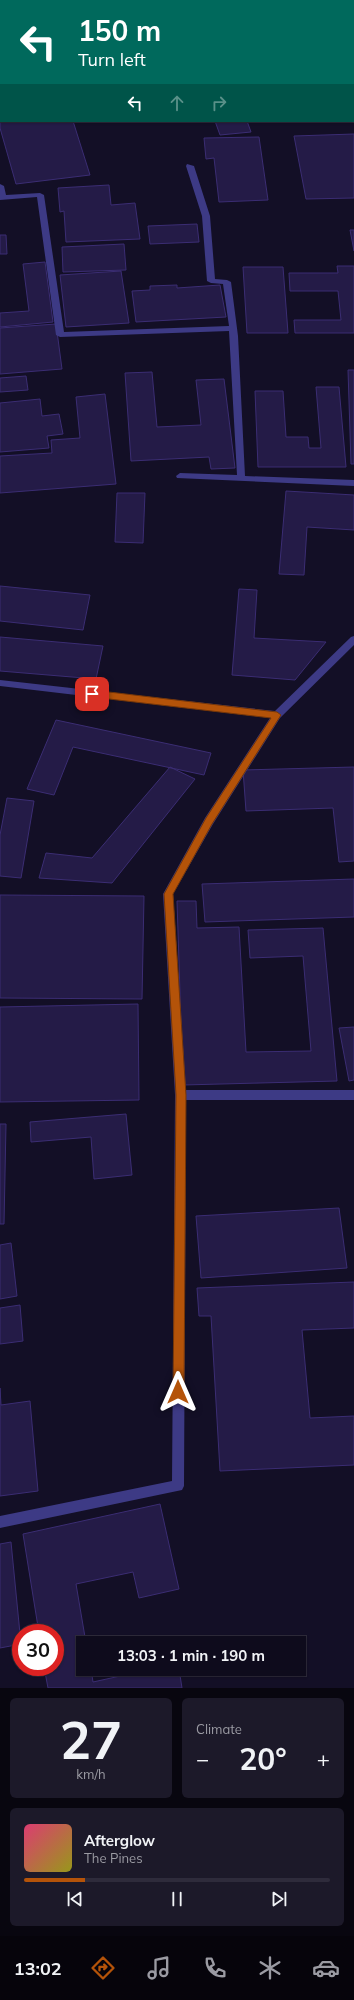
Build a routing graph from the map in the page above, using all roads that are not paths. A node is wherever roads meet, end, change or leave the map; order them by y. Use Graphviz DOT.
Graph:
graph roads {
  1 [pos="190,166"];
  2 [pos="0,186"];
  3 [pos="1,198"];
  4 [pos="233,328"];
  5 [pos="180,476"];
  6 [pos="241,479"];
  7 [pos="354,483"];
  8 [pos="354,639"];
  9 [pos="0,683"];
  10 [pos="277,715"];
  11 [pos="181,1095"];
  12 [pos="354,1095"];
  13 [pos="0,1522"];
  1 -- 4 [label="street"];
  2 -- 3 [label="street"];
  3 -- 4 [label="street"];
  4 -- 6 [label="street"];
  5 -- 6 [label="street"];
  6 -- 7 [label="street"];
  8 -- 10 [label="street"];
  9 -- 10 [label="street"];
  10 -- 11 [label="street"];
  11 -- 12 [label="street"];
  11 -- 13 [label="street"];
}
